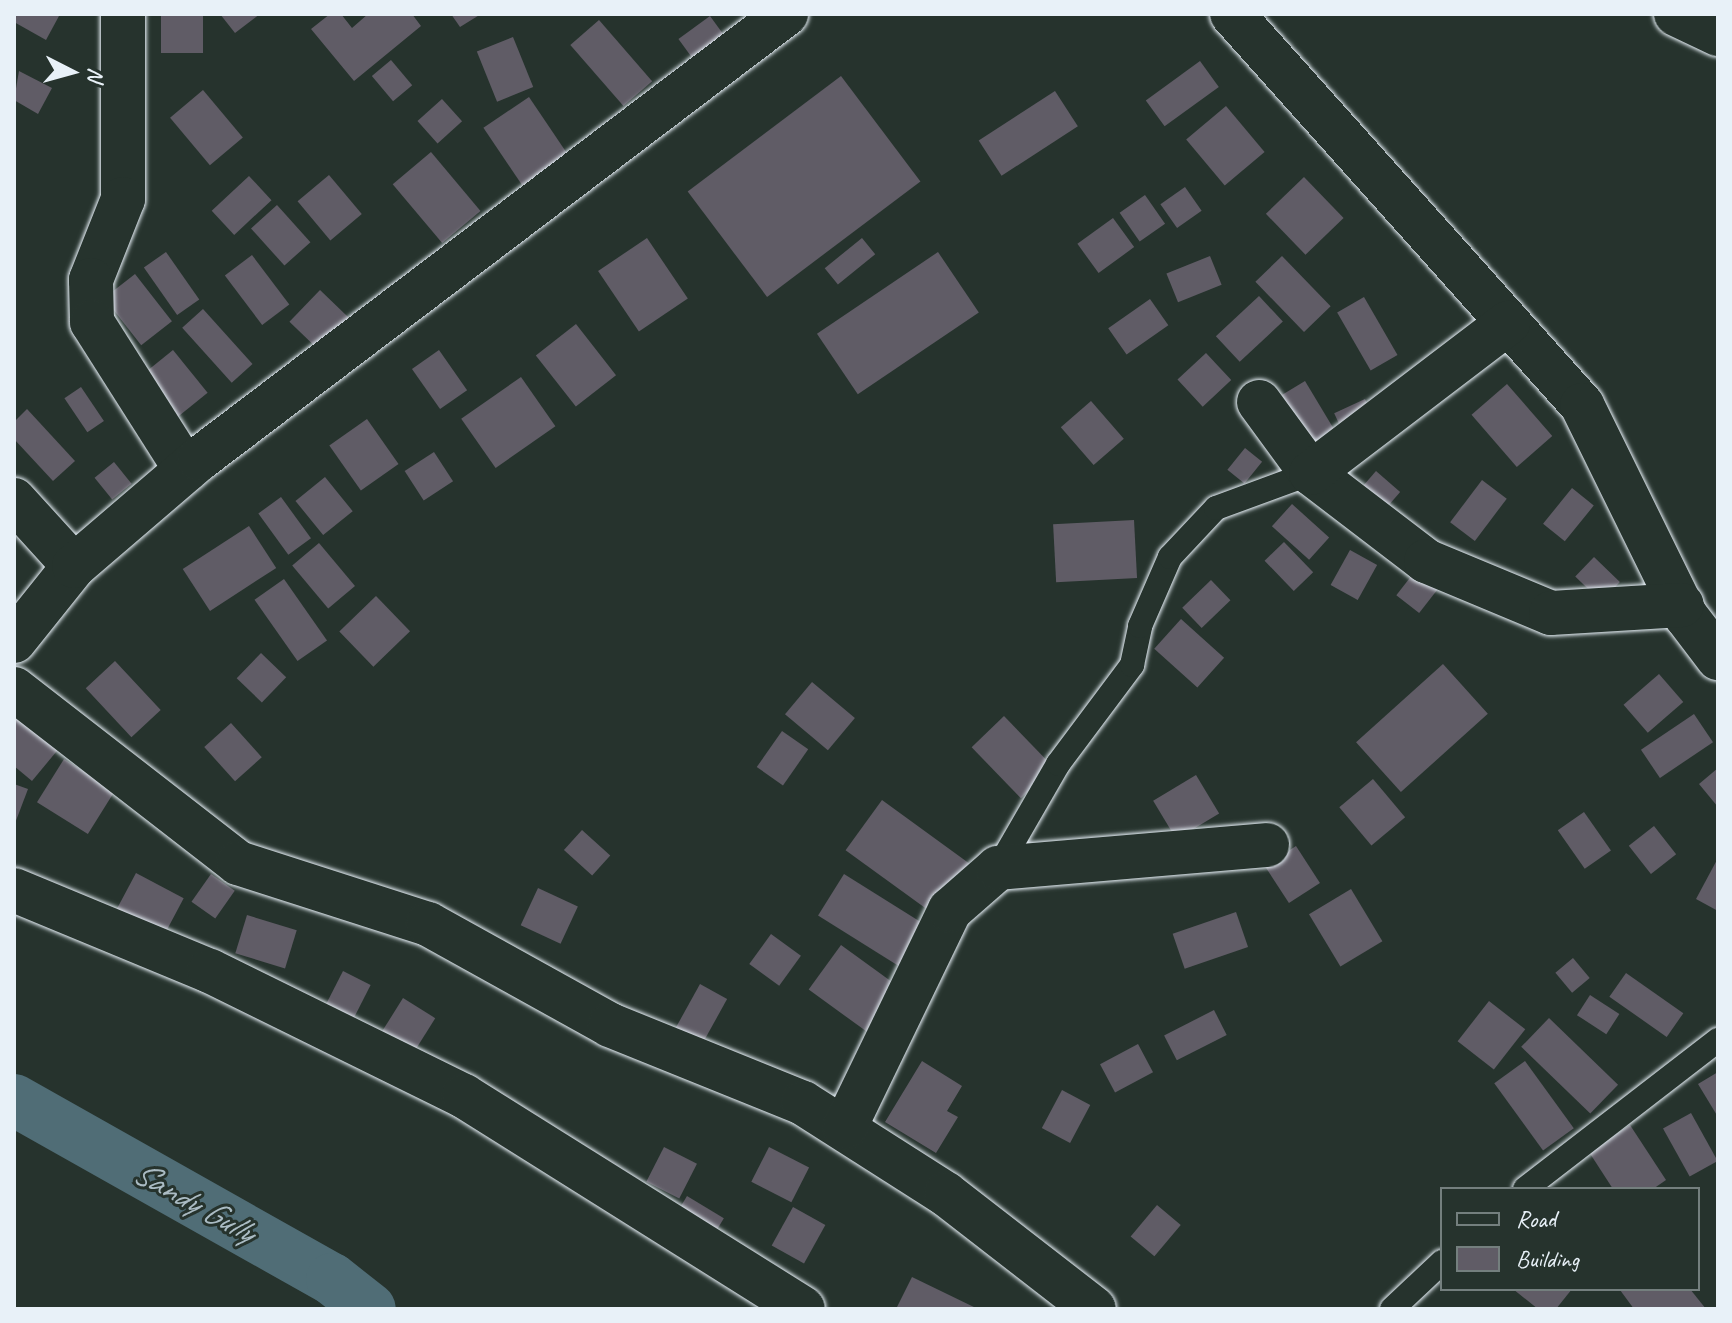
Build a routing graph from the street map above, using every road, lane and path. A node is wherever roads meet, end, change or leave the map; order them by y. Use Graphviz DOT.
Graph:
graph roads {
  1 [pos="123,14"];
  2 [pos="786,14"];
  3 [pos="1232,14"];
  4 [pos="1676,14"];
  5 [pos="1718,34"];
  6 [pos="1508,323"];
  7 [pos="1259,402"];
  8 [pos="186,470"];
  9 [pos="1311,473"];
  10 [pos="14,500"];
  11 [pos="74,566"];
  12 [pos="1682,605"];
  13 [pos="14,641"];
  14 [pos="1718,658"];
  15 [pos="14,689"];
  16 [pos="1267,845"];
  17 [pos="998,868"];
  18 [pos="14,890"];
  19 [pos="1718,1040"];
  20 [pos="845,1127"];
  21 [pos="1528,1187"];
  22 [pos="1440,1264"];
  23 [pos="803,1309"];
  24 [pos="1094,1309"];
  25 [pos="1392,1309"];
  1 -- 8 [label="street"];
  2 -- 8 [label="street"];
  3 -- 6 [label="street"];
  4 -- 5 [label="street"];
  6 -- 9 [label="street"];
  6 -- 12 [label="street"];
  7 -- 9 [label="street"];
  8 -- 11 [label="street"];
  9 -- 12 [label="street"];
  9 -- 17 [label="lane"];
  10 -- 11 [label="street"];
  11 -- 13 [label="street"];
  12 -- 14 [label="street"];
  15 -- 20 [label="street"];
  16 -- 17 [label="street"];
  17 -- 20 [label="street"];
  18 -- 23 [label="street"];
  19 -- 21 [label="lane"];
  20 -- 24 [label="street"];
  22 -- 25 [label="lane"];
}
